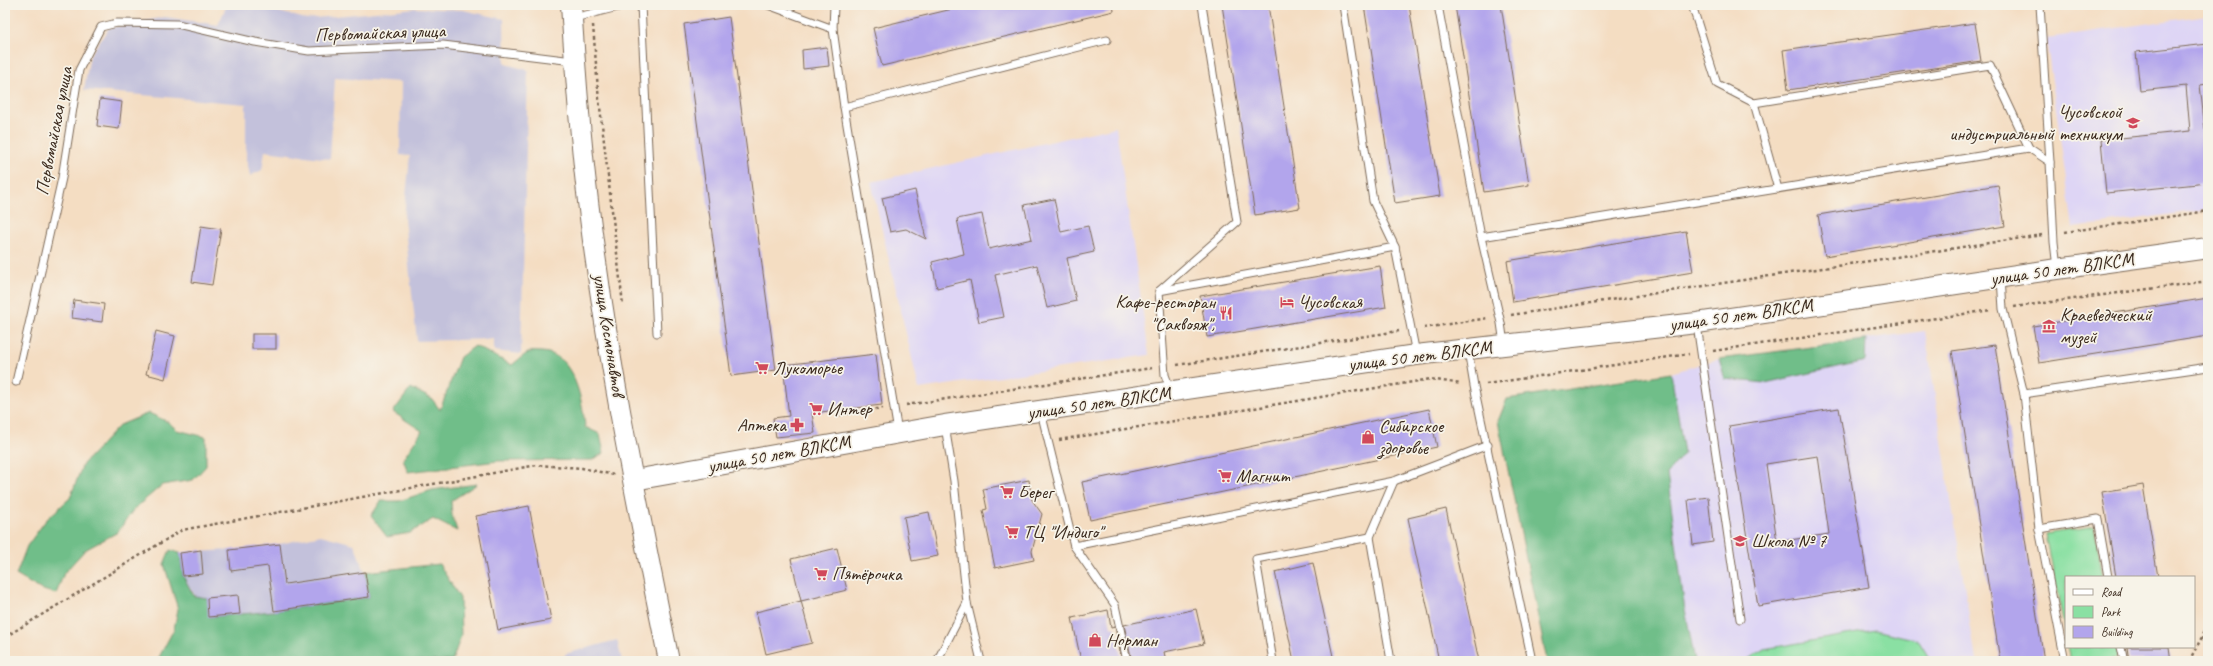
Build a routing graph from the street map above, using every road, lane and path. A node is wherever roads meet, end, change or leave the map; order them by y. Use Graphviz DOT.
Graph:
graph roads {
  1 [pos="626,5"];
  2 [pos="641,5"];
  3 [pos="768,5"];
  4 [pos="834,5"];
  5 [pos="1202,5"];
  6 [pos="1343,5"];
  7 [pos="1438,5"];
  8 [pos="1692,5"];
  9 [pos="2040,5"];
  10 [pos="571,12"];
  11 [pos="592,13"];
  12 [pos="833,29"];
  13 [pos="1107,40"];
  14 [pos="574,61"];
  15 [pos="1754,103"];
  16 [pos="844,106"];
  17 [pos="2029,148"];
  18 [pos="2050,162"];
  19 [pos="1778,189"];
  20 [pos="2208,210"];
  21 [pos="2053,234"];
  22 [pos="1481,237"];
  23 [pos="1395,247"];
  24 [pos="2208,248"];
  25 [pos="2058,269"];
  26 [pos="2001,278"];
  27 [pos="2208,281"];
  28 [pos="1159,292"];
  29 [pos="624,308"];
  30 [pos="2003,309"];
  31 [pos="1499,316"];
  32 [pos="1697,322"];
  33 [pos="1412,329"];
  34 [pos="657,333"];
  35 [pos="1504,346"];
  36 [pos="1468,350"];
  37 [pos="1702,352"];
  38 [pos="1416,355"];
  39 [pos="1165,366"];
  40 [pos="2208,367"];
  41 [pos="16,382"];
  42 [pos="1474,386"];
  43 [pos="1172,393"];
  44 [pos="2024,394"];
  45 [pos="894,407"];
  46 [pos="1041,410"];
  47 [pos="840,415"];
  48 [pos="945,425"];
  49 [pos="898,434"];
  50 [pos="1048,442"];
  51 [pos="1488,445"];
  52 [pos="634,480"];
  53 [pos="1394,481"];
  54 [pos="2039,529"];
  55 [pos="1370,537"];
  56 [pos="1074,546"];
  57 [pos="2108,576"];
  58 [pos="967,603"];
  59 [pos="1740,619"];
  60 [pos="2208,626"];
  61 [pos="5,637"];
  62 [pos="2121,648"];
  63 [pos="669,661"];
  64 [pos="937,661"];
  65 [pos="981,661"];
  66 [pos="1128,661"];
  67 [pos="1272,661"];
  68 [pos="1391,661"];
  69 [pos="1532,661"];
  70 [pos="2065,661"];
  71 [pos="2124,661"];
  72 [pos="2189,661"];
  1 -- 11 [label="lane"];
  2 -- 34 [label="lane"];
  3 -- 12 [label="lane"];
  4 -- 12 [label="lane"];
  5 -- 28 [label="lane"];
  6 -- 23 [label="lane"];
  7 -- 22 [label="lane"];
  8 -- 15 [label="lane"];
  9 -- 18 [label="lane"];
  10 -- 11 [label="lane"];
  10 -- 14 [label="street, улица Космонавтов"];
  11 -- 29 [label="path"];
  12 -- 16 [label="lane"];
  13 -- 16 [label="lane"];
  14 -- 41 [label="lane, Первомайская улица"];
  14 -- 52 [label="street, улица Космонавтов"];
  15 -- 17 [label="lane"];
  15 -- 19 [label="lane"];
  16 -- 45 [label="lane"];
  17 -- 18 [label="lane"];
  17 -- 19 [label="lane"];
  18 -- 21 [label="lane"];
  19 -- 22 [label="lane"];
  20 -- 21 [label="path"];
  21 -- 25 [label="lane"];
  21 -- 31 [label="path"];
  22 -- 31 [label="lane"];
  23 -- 28 [label="lane"];
  23 -- 33 [label="lane"];
  24 -- 25 [label="street, улица 50 лет ВЛКСМ"];
  25 -- 26 [label="street, улица 50 лет ВЛКСМ"];
  26 -- 30 [label="lane"];
  26 -- 32 [label="street, улица 50 лет ВЛКСМ"];
  27 -- 30 [label="path"];
  28 -- 39 [label="lane"];
  30 -- 37 [label="path"];
  30 -- 44 [label="lane"];
  31 -- 33 [label="path"];
  31 -- 35 [label="lane"];
  32 -- 35 [label="street, улица 50 лет ВЛКСМ"];
  32 -- 37 [label="lane"];
  33 -- 38 [label="lane"];
  33 -- 39 [label="path"];
  35 -- 36 [label="street, улица 50 лет ВЛКСМ"];
  36 -- 38 [label="street, улица 50 лет ВЛКСМ"];
  36 -- 42 [label="lane"];
  37 -- 42 [label="path"];
  37 -- 59 [label="lane"];
  38 -- 43 [label="street, улица 50 лет ВЛКСМ"];
  39 -- 43 [label="lane"];
  39 -- 45 [label="path"];
  40 -- 44 [label="lane"];
  42 -- 50 [label="path"];
  42 -- 51 [label="lane"];
  43 -- 46 [label="street, улица 50 лет ВЛКСМ"];
  44 -- 54 [label="lane"];
  45 -- 47 [label="path"];
  45 -- 49 [label="lane"];
  46 -- 48 [label="street, улица 50 лет ВЛКСМ"];
  46 -- 50 [label="lane"];
  48 -- 49 [label="street, улица 50 лет ВЛКСМ"];
  48 -- 58 [label="lane"];
  49 -- 52 [label="street, улица 50 лет ВЛКСМ"];
  50 -- 56 [label="lane"];
  51 -- 53 [label="lane"];
  51 -- 69 [label="lane"];
  52 -- 61 [label="path"];
  52 -- 63 [label="street, улица Космонавтов"];
  53 -- 55 [label="lane"];
  53 -- 56 [label="lane"];
  54 -- 57 [label="lane"];
  54 -- 70 [label="lane"];
  55 -- 67 [label="lane"];
  55 -- 68 [label="lane"];
  56 -- 66 [label="lane"];
  58 -- 64 [label="lane"];
  58 -- 65 [label="lane"];
  60 -- 72 [label="path"];
  62 -- 71 [label="lane"];
}
